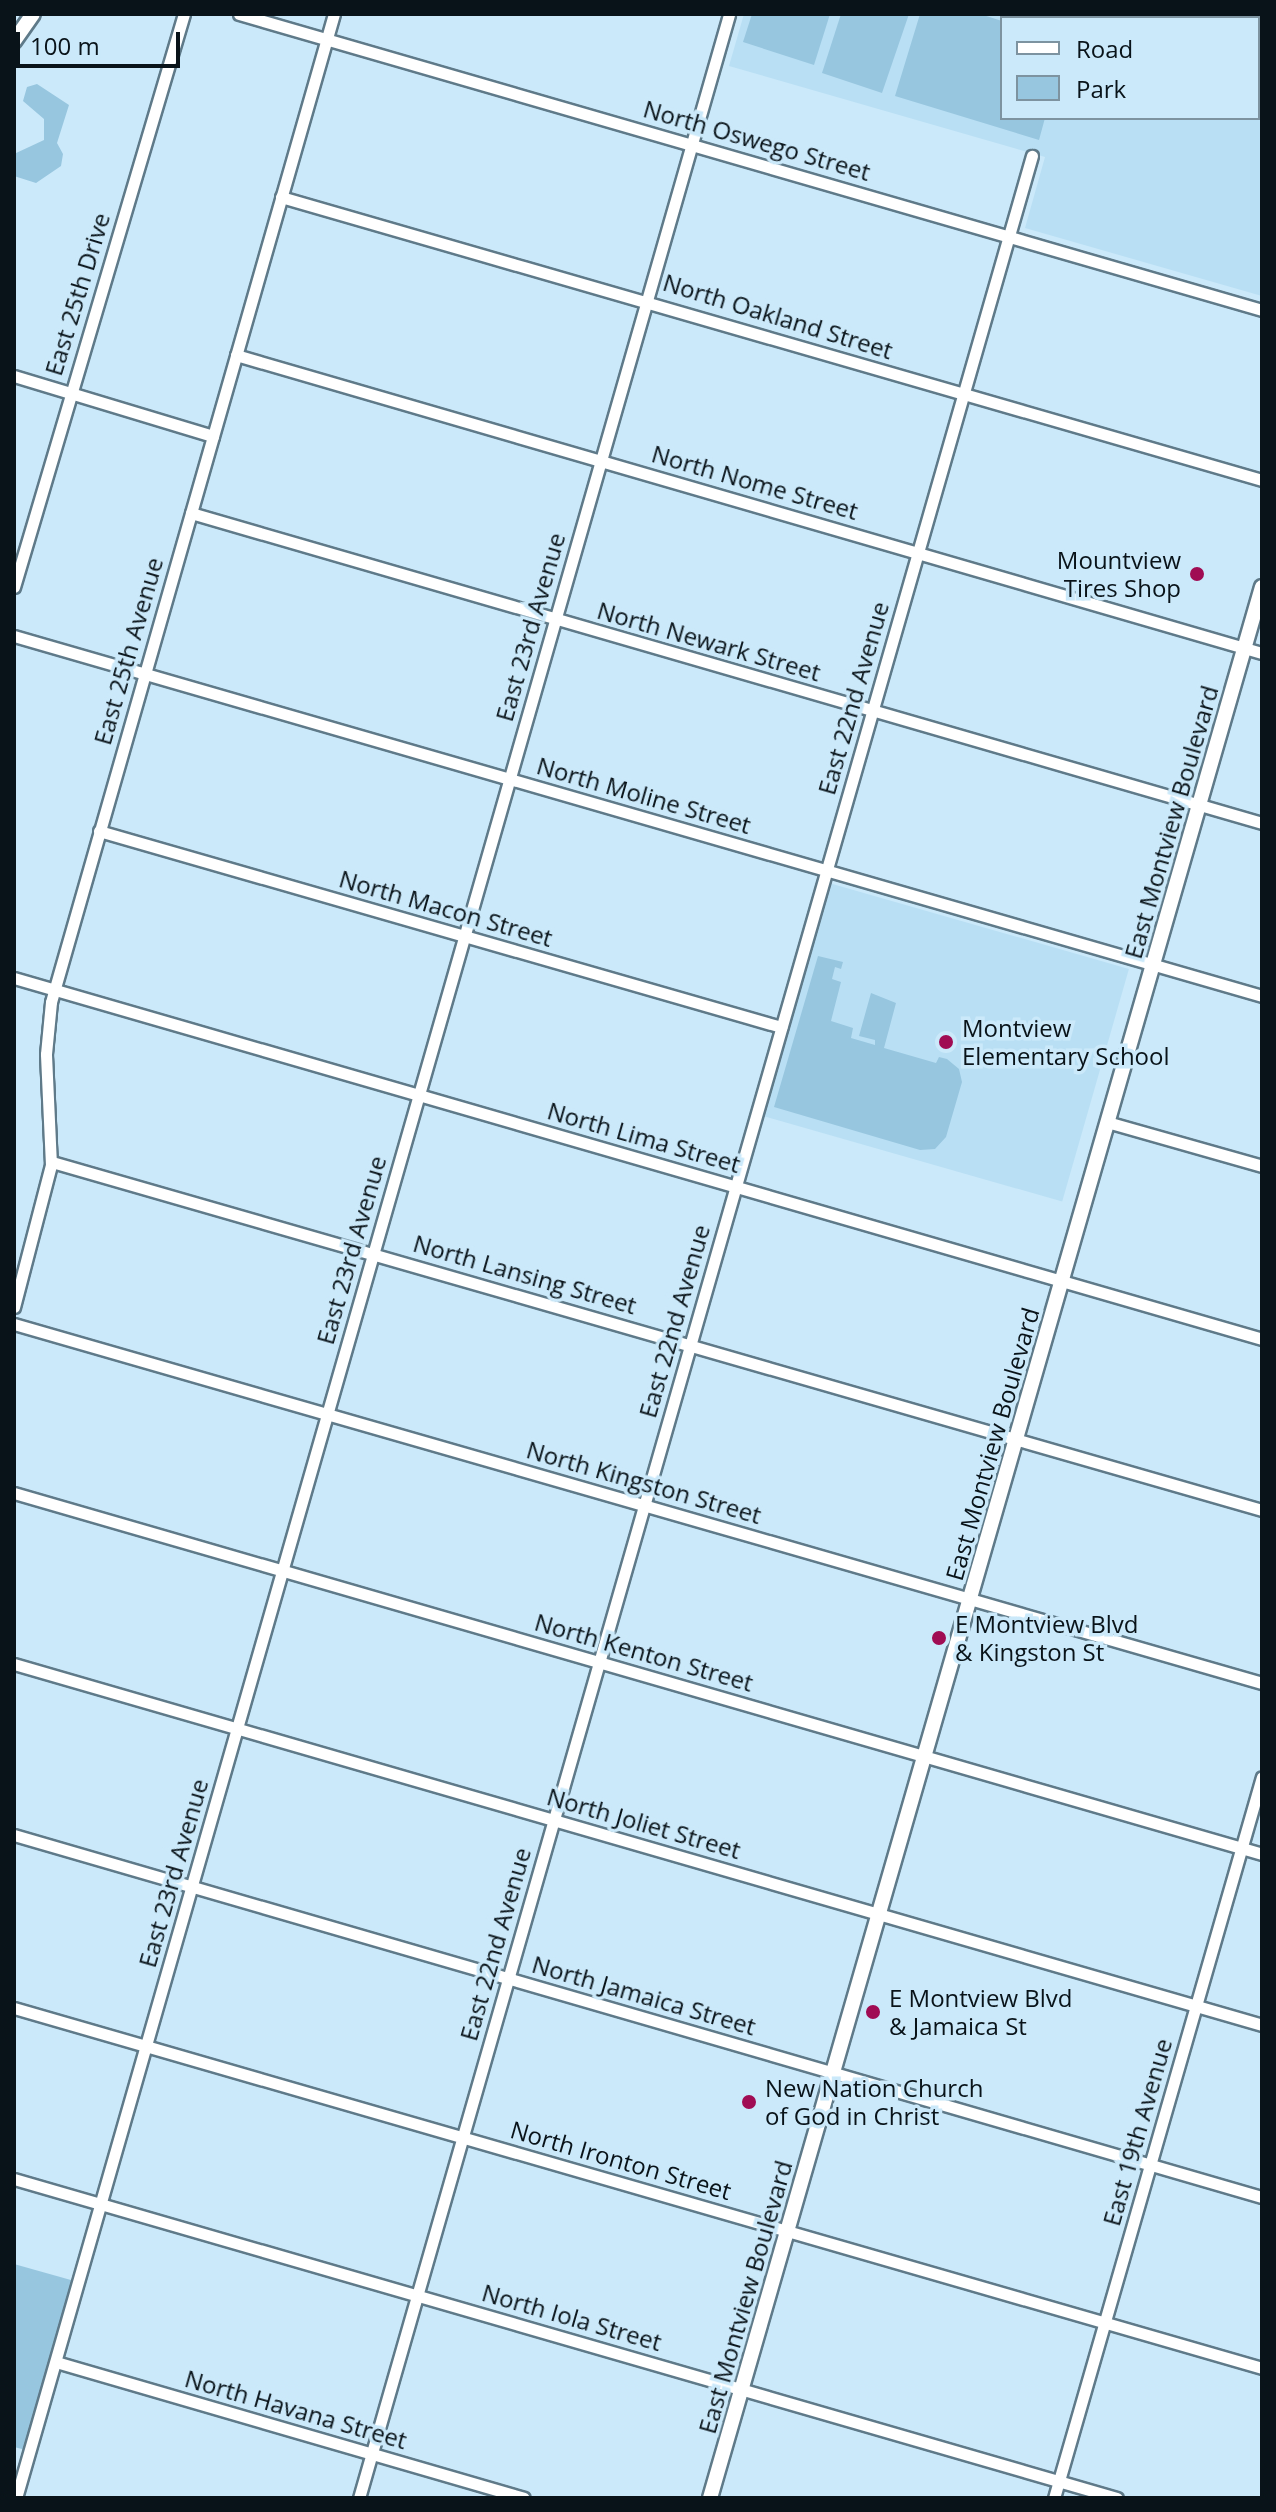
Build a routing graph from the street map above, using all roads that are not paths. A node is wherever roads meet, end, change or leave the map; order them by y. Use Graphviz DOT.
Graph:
graph roads {
  1 [pos="33,14"];
  2 [pos="184,14"];
  3 [pos="239,14"];
  4 [pos="334,14"];
  5 [pos="729,14"];
  6 [pos="326,39"];
  7 [pos="14,41"];
  8 [pos="691,144"];
  9 [pos="1032,156"];
  10 [pos="281,197"];
  11 [pos="1010,236"];
  12 [pos="646,300"];
  13 [pos="1262,310"];
  14 [pos="236,355"];
  15 [pos="14,376"];
  16 [pos="71,393"];
  17 [pos="963,394"];
  18 [pos="213,436"];
  19 [pos="601,460"];
  20 [pos="1262,480"];
  21 [pos="191,513"];
  22 [pos="917,553"];
  23 [pos="14,587"];
  24 [pos="1262,587"];
  25 [pos="555,619"];
  26 [pos="14,636"];
  27 [pos="1245,648"];
  28 [pos="1262,653"];
  29 [pos="144,673"];
  30 [pos="872,711"];
  31 [pos="509,779"];
  32 [pos="1198,805"];
  33 [pos="1262,823"];
  34 [pos="99,831"];
  35 [pos="826,869"];
  36 [pos="464,937"];
  37 [pos="1153,963"];
  38 [pos="14,978"];
  39 [pos="54,990"];
  40 [pos="1262,996"];
  41 [pos="781,1027"];
  42 [pos="418,1096"];
  43 [pos="1107,1122"];
  44 [pos="52,1162"];
  45 [pos="1262,1166"];
  46 [pos="736,1185"];
  47 [pos="373,1253"];
  48 [pos="1062,1282"];
  49 [pos="14,1307"];
  50 [pos="14,1324"];
  51 [pos="1262,1339"];
  52 [pos="690,1345"];
  53 [pos="327,1414"];
  54 [pos="1016,1439"];
  55 [pos="14,1493"];
  56 [pos="644,1505"];
  57 [pos="1262,1510"];
  58 [pos="282,1571"];
  59 [pos="970,1599"];
  60 [pos="599,1662"];
  61 [pos="14,1664"];
  62 [pos="1262,1683"];
  63 [pos="237,1728"];
  64 [pos="925,1757"];
  65 [pos="1262,1777"];
  66 [pos="554,1820"];
  67 [pos="14,1835"];
  68 [pos="1242,1848"];
  69 [pos="1262,1854"];
  70 [pos="192,1887"];
  71 [pos="879,1914"];
  72 [pos="508,1978"];
  73 [pos="1196,2005"];
  74 [pos="14,2008"];
  75 [pos="1262,2025"];
  76 [pos="146,2046"];
  77 [pos="833,2073"];
  78 [pos="462,2138"];
  79 [pos="1150,2165"];
  80 [pos="14,2179"];
  81 [pos="1262,2197"];
  82 [pos="101,2204"];
  83 [pos="787,2231"];
  84 [pos="418,2295"];
  85 [pos="1104,2322"];
  86 [pos="56,2362"];
  87 [pos="1262,2368"];
  88 [pos="741,2389"];
  89 [pos="372,2454"];
  90 [pos="1059,2481"];
  91 [pos="16,2498"];
  92 [pos="359,2498"];
  93 [pos="524,2498"];
  94 [pos="710,2498"];
  95 [pos="1054,2498"];
  96 [pos="1117,2498"];
  1 -- 7 [label="main road"];
  2 -- 16 [label="street, East 25th Drive"];
  3 -- 6 [label="street, North Oswego Street"];
  4 -- 6 [label="street, East 25th Avenue"];
  5 -- 8 [label="street, East 23rd Avenue"];
  6 -- 8 [label="street, North Oswego Street"];
  6 -- 10 [label="street, East 25th Avenue"];
  8 -- 11 [label="street, North Oswego Street"];
  8 -- 12 [label="street, East 23rd Avenue"];
  9 -- 11 [label="street, East 22nd Avenue"];
  10 -- 12 [label="street, North Oakland Street"];
  10 -- 14 [label="street, East 25th Avenue"];
  11 -- 13 [label="street, North Oswego Street"];
  11 -- 17 [label="street, East 22nd Avenue"];
  12 -- 17 [label="street, North Oakland Street"];
  12 -- 19 [label="street, East 23rd Avenue"];
  14 -- 18 [label="street, East 25th Avenue"];
  14 -- 19 [label="street, North Nome Street"];
  15 -- 16 [label="street"];
  16 -- 18 [label="street"];
  16 -- 23 [label="street, East 25th Drive"];
  17 -- 20 [label="street, North Oakland Street"];
  17 -- 22 [label="street, East 22nd Avenue"];
  18 -- 21 [label="street, East 25th Avenue"];
  19 -- 22 [label="street, North Nome Street"];
  19 -- 25 [label="street, East 23rd Avenue"];
  21 -- 25 [label="street, North Newark Street"];
  21 -- 29 [label="street, East 25th Avenue"];
  22 -- 27 [label="street, North Nome Street"];
  22 -- 30 [label="street, East 22nd Avenue"];
  24 -- 27 [label="main road, East Montview Boulevard"];
  25 -- 30 [label="street, North Newark Street"];
  25 -- 31 [label="street, East 23rd Avenue"];
  26 -- 29 [label="street, North Moline Street"];
  27 -- 28 [label="street, North Nome Street"];
  27 -- 32 [label="main road, East Montview Boulevard"];
  29 -- 31 [label="street, North Moline Street"];
  29 -- 34 [label="street, East 25th Avenue"];
  30 -- 32 [label="street, North Newark Street"];
  30 -- 35 [label="street, East 22nd Avenue"];
  31 -- 35 [label="street, North Moline Street"];
  31 -- 36 [label="street, East 23rd Avenue"];
  32 -- 33 [label="street, North Newark Street"];
  32 -- 37 [label="main road, East Montview Boulevard"];
  34 -- 36 [label="street, North Macon Street"];
  34 -- 39 [label="street, East 25th Avenue"];
  35 -- 37 [label="street, North Moline Street"];
  35 -- 41 [label="street, East 22nd Avenue"];
  36 -- 41 [label="street, North Macon Street"];
  36 -- 42 [label="street, East 23rd Avenue"];
  37 -- 40 [label="street, North Moline Street"];
  37 -- 43 [label="main road, East Montview Boulevard"];
  38 -- 39 [label="street, North Lima Street"];
  39 -- 42 [label="street, North Lima Street"];
  39 -- 44 [label="street, East 25th Avenue"];
  41 -- 46 [label="street, East 22nd Avenue"];
  42 -- 46 [label="street, North Lima Street"];
  42 -- 47 [label="street, East 23rd Avenue"];
  43 -- 45 [label="street"];
  43 -- 48 [label="main road, East Montview Boulevard"];
  44 -- 47 [label="street, North Lansing Street"];
  44 -- 49 [label="street, East 25th Avenue"];
  46 -- 48 [label="street, North Lima Street"];
  46 -- 52 [label="street, East 22nd Avenue"];
  47 -- 52 [label="street, North Lansing Street"];
  47 -- 53 [label="street, East 23rd Avenue"];
  48 -- 51 [label="street, North Lima Street"];
  48 -- 54 [label="main road, East Montview Boulevard"];
  50 -- 53 [label="street, North Kingston Street"];
  52 -- 54 [label="street, North Lansing Street"];
  52 -- 56 [label="street, East 22nd Avenue"];
  53 -- 56 [label="street, North Kingston Street"];
  53 -- 58 [label="street, East 23rd Avenue"];
  54 -- 57 [label="street, North Lansing Street"];
  54 -- 59 [label="main road, East Montview Boulevard"];
  55 -- 58 [label="street, North Kenton Street"];
  56 -- 59 [label="street, North Kingston Street"];
  56 -- 60 [label="street, East 22nd Avenue"];
  58 -- 60 [label="street, North Kenton Street"];
  58 -- 63 [label="street, East 23rd Avenue"];
  59 -- 62 [label="street, North Kingston Street"];
  59 -- 64 [label="main road, East Montview Boulevard"];
  60 -- 64 [label="street, North Kenton Street"];
  60 -- 66 [label="street, East 22nd Avenue"];
  61 -- 63 [label="street, North Joliet Street"];
  63 -- 66 [label="street, North Joliet Street"];
  63 -- 70 [label="street, East 23rd Avenue"];
  64 -- 68 [label="street, North Kenton Street"];
  64 -- 71 [label="main road, East Montview Boulevard"];
  65 -- 68 [label="street, East 19th Avenue"];
  66 -- 71 [label="street, North Joliet Street"];
  66 -- 72 [label="street, East 22nd Avenue"];
  67 -- 70 [label="street, North Jamaica Street"];
  68 -- 69 [label="street, North Kenton Street"];
  68 -- 73 [label="street, East 19th Avenue"];
  70 -- 72 [label="street, North Jamaica Street"];
  70 -- 76 [label="street, East 23rd Avenue"];
  71 -- 73 [label="street, North Joliet Street"];
  71 -- 77 [label="main road, East Montview Boulevard"];
  72 -- 77 [label="street, North Jamaica Street"];
  72 -- 78 [label="street, East 22nd Avenue"];
  73 -- 75 [label="street, North Joliet Street"];
  73 -- 79 [label="street, East 19th Avenue"];
  74 -- 76 [label="street, North Ironton Street"];
  76 -- 78 [label="street, North Ironton Street"];
  76 -- 82 [label="street, East 23rd Avenue"];
  77 -- 79 [label="street, North Jamaica Street"];
  77 -- 83 [label="main road, East Montview Boulevard"];
  78 -- 83 [label="street, North Ironton Street"];
  78 -- 84 [label="street, East 22nd Avenue"];
  79 -- 81 [label="street, North Jamaica Street"];
  79 -- 85 [label="street, East 19th Avenue"];
  80 -- 82 [label="street, North Iola Street"];
  82 -- 84 [label="street, North Iola Street"];
  82 -- 86 [label="street, East 23rd Avenue"];
  83 -- 85 [label="street, North Ironton Street"];
  83 -- 88 [label="main road, East Montview Boulevard"];
  84 -- 88 [label="street, North Iola Street"];
  84 -- 89 [label="street, East 22nd Avenue"];
  85 -- 87 [label="street, North Ironton Street"];
  85 -- 90 [label="street, East 19th Avenue"];
  86 -- 89 [label="street, North Havana Street"];
  86 -- 91 [label="street, East 23rd Avenue"];
  88 -- 90 [label="street, North Iola Street"];
  88 -- 94 [label="main road, East Montview Boulevard"];
  89 -- 92 [label="street, East 22nd Avenue"];
  89 -- 93 [label="street, North Havana Street"];
  90 -- 95 [label="street, East 19th Avenue"];
  90 -- 96 [label="street, North Iola Street"];
}
